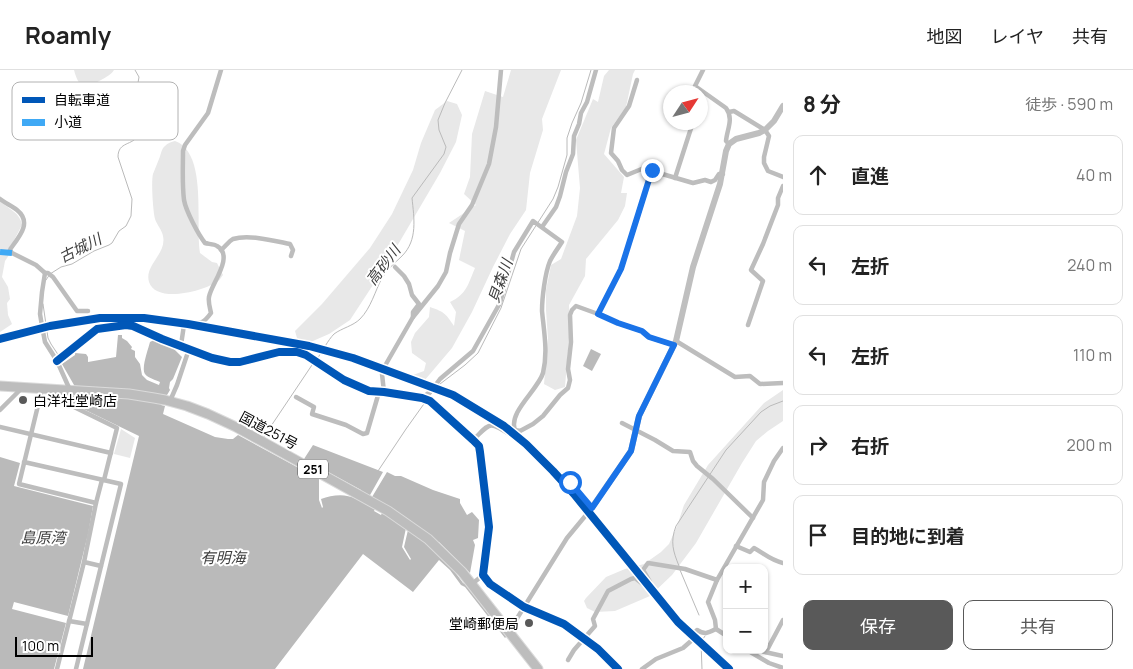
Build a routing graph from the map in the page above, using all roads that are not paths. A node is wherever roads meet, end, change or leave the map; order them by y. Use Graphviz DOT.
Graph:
graph roads {
  1 [pos="221,70"];
  2 [pos="501,70"];
  3 [pos="596,70"];
  4 [pos="703,70"];
  5 [pos="636,80"];
  6 [pos="696,85"];
  7 [pos="708,95"];
  8 [pos="783,106"];
  9 [pos="729,112"];
  10 [pos="690,130"];
  11 [pos="765,130"];
  12 [pos="729,144"];
  13 [pos="652,170"];
  14 [pos="723,174"];
  15 [pos="783,177"];
  16 [pos="675,178"];
  17 [pos="783,186"];
  18 [pos="0,199"];
  19 [pos="539,225"];
  20 [pos="221,250"];
  21 [pos="291,256"];
  22 [pos="395,267"];
  23 [pos="48,274"];
  24 [pos="88,311"];
  25 [pos="598,314"];
  26 [pos="413,317"];
  27 [pos="748,325"];
  28 [pos="675,343"];
  29 [pos="181,345"];
  30 [pos="189,349"];
  31 [pos="59,360"];
  32 [pos="783,383"];
  33 [pos="0,386"];
  34 [pos="23,388"];
  35 [pos="42,389"];
  36 [pos="74,390"];
  37 [pos="381,392"];
  38 [pos="296,396"];
  39 [pos="425,399"];
  40 [pos="168,400"];
  41 [pos="74,407"];
  42 [pos="0,410"];
  43 [pos="622,423"];
  44 [pos="0,427"];
  45 [pos="635,429"];
  46 [pos="515,430"];
  47 [pos="30,434"];
  48 [pos="473,440"];
  49 [pos="783,448"];
  50 [pos="111,453"];
  51 [pos="24,462"];
  52 [pos="574,476"];
  53 [pos="103,480"];
  54 [pos="96,503"];
  55 [pos="591,508"];
  56 [pos="752,518"];
  57 [pos="736,546"];
  58 [pos="84,562"];
  59 [pos="783,563"];
  60 [pos="101,566"];
  61 [pos="483,575"];
  62 [pos="717,580"];
  63 [pos="472,584"];
  64 [pos="524,607"];
  65 [pos="69,620"];
  66 [pos="783,620"];
  67 [pos="87,624"];
  68 [pos="506,629"];
  69 [pos="716,629"];
  70 [pos="723,633"];
  71 [pos="584,638"];
  72 [pos="768,648"];
  73 [pos="768,652"];
  74 [pos="754,654"];
  75 [pos="783,656"];
  76 [pos="568,660"];
  77 [pos="783,668"];
  78 [pos="57,669"];
  79 [pos="76,669"];
  80 [pos="538,669"];
  81 [pos="618,669"];
  82 [pos="642,669"];
  1 -- 20 [label="street"];
  2 -- 26 [label="street"];
  3 -- 19 [label="street"];
  4 -- 6 [label="street"];
  5 -- 13 [label="street"];
  7 -- 9 [label="street"];
  8 -- 11 [label="street"];
  9 -- 11 [label="street"];
  9 -- 12 [label="street"];
  10 -- 16 [label="street"];
  11 -- 12 [label="street"];
  11 -- 15 [label="street"];
  12 -- 14 [label="street"];
  13 -- 16 [label="street"];
  13 -- 25 [label="street"];
  14 -- 16 [label="street"];
  14 -- 28 [label="street"];
  17 -- 27 [label="street"];
  18 -- 23 [label="street"];
  19 -- 39 [label="street"];
  19 -- 46 [label="street"];
  20 -- 21 [label="street"];
  20 -- 29 [label="street"];
  22 -- 26 [label="street"];
  23 -- 24 [label="street"];
  23 -- 31 [label="street"];
  25 -- 28 [label="street"];
  25 -- 46 [label="street"];
  26 -- 37 [label="street"];
  28 -- 32 [label="street"];
  28 -- 45 [label="street"];
  29 -- 30 [label="street"];
  29 -- 31 [label="street"];
  30 -- 37 [label="street"];
  30 -- 40 [label="street"];
  31 -- 36 [label="street"];
  33 -- 34 [label="highway, 国道251号 / 251"];
  34 -- 35 [label="highway, 国道251号 / 251"];
  34 -- 42 [label="street"];
  35 -- 36 [label="highway, 国道251号 / 251"];
  35 -- 47 [label="street"];
  36 -- 40 [label="highway, 国道251号 / 251"];
  37 -- 38 [label="street"];
  37 -- 39 [label="street"];
  39 -- 48 [label="street"];
  40 -- 63 [label="highway, 国道251号 / 251"];
  41 -- 50 [label="street"];
  43 -- 45 [label="street"];
  44 -- 47 [label="street"];
  45 -- 55 [label="street"];
  45 -- 56 [label="street"];
  46 -- 48 [label="street"];
  47 -- 50 [label="street"];
  47 -- 51 [label="street"];
  48 -- 61 [label="street"];
  49 -- 56 [label="street"];
  50 -- 53 [label="street"];
  51 -- 53 [label="street"];
  51 -- 54 [label="street"];
  52 -- 55 [label="street"];
  53 -- 54 [label="street"];
  53 -- 60 [label="street"];
  54 -- 58 [label="street"];
  55 -- 64 [label="street"];
  56 -- 57 [label="street"];
  57 -- 59 [label="street"];
  57 -- 62 [label="street"];
  58 -- 60 [label="street"];
  58 -- 65 [label="street"];
  60 -- 67 [label="street"];
  61 -- 63 [label="street"];
  61 -- 64 [label="street"];
  62 -- 69 [label="street"];
  62 -- 71 [label="street"];
  63 -- 68 [label="highway, 国道251号 / 251"];
  64 -- 68 [label="street"];
  64 -- 71 [label="street"];
  65 -- 67 [label="street"];
  65 -- 78 [label="street"];
  66 -- 72 [label="street"];
  67 -- 79 [label="street"];
  68 -- 80 [label="highway, 国道251号 / 251"];
  69 -- 70 [label="street"];
  69 -- 82 [label="street"];
  71 -- 76 [label="street"];
  71 -- 81 [label="street"];
  73 -- 75 [label="street"];
  74 -- 77 [label="street"];
}
